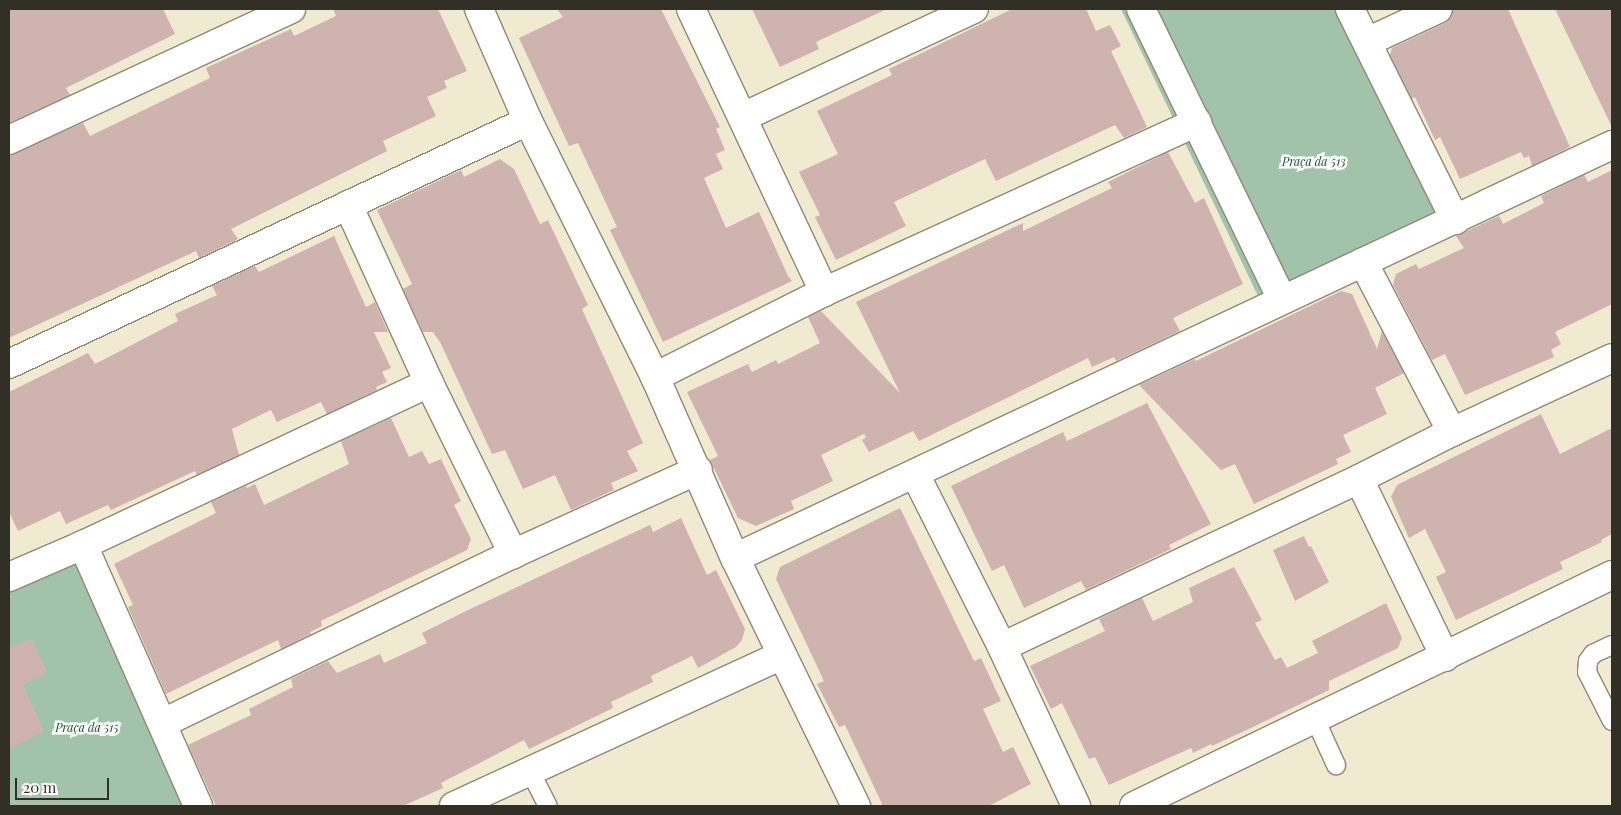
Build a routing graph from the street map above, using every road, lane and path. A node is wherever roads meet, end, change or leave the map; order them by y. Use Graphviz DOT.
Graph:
graph roads {
  1 [pos="291,9"];
  2 [pos="691,9"];
  3 [pos="974,9"];
  4 [pos="1141,9"];
  5 [pos="1350,9"];
  6 [pos="1438,9"];
  7 [pos="487,11"];
  8 [pos="258,16"];
  9 [pos="1367,42"];
  10 [pos="743,117"];
  11 [pos="528,121"];
  12 [pos="1196,122"];
  13 [pos="9,140"];
  14 [pos="1612,145"];
  15 [pos="348,205"];
  16 [pos="1455,220"];
  17 [pos="1363,262"];
  18 [pos="824,292"];
  19 [pos="1282,300"];
  20 [pos="1612,358"];
  21 [pos="9,364"];
  22 [pos="655,377"];
  23 [pos="429,383"];
  24 [pos="1452,432"];
  25 [pos="698,470"];
  26 [pos="915,474"];
  27 [pos="1359,479"];
  28 [pos="83,545"];
  29 [pos="513,554"];
  30 [pos="735,558"];
  31 [pos="1612,575"];
  32 [pos="9,577"];
  33 [pos="1612,646"];
  34 [pos="1002,648"];
  35 [pos="782,655"];
  36 [pos="1445,657"];
  37 [pos="1315,719"];
  38 [pos="1612,721"];
  39 [pos="163,723"];
  40 [pos="1336,765"];
  41 [pos="530,771"];
  42 [pos="198,806"];
  43 [pos="454,806"];
  44 [pos="548,806"];
  45 [pos="856,806"];
  46 [pos="1076,806"];
  47 [pos="1134,806"];
  1 -- 8 [label="street"];
  2 -- 10 [label="street"];
  3 -- 10 [label="street"];
  4 -- 12 [label="street"];
  5 -- 9 [label="street"];
  6 -- 9 [label="street"];
  7 -- 11 [label="street"];
  8 -- 13 [label="street"];
  9 -- 16 [label="street"];
  10 -- 18 [label="street"];
  11 -- 15 [label="street"];
  11 -- 22 [label="street"];
  12 -- 18 [label="street"];
  12 -- 19 [label="street"];
  14 -- 16 [label="street"];
  15 -- 21 [label="street"];
  15 -- 23 [label="street"];
  16 -- 17 [label="street"];
  17 -- 19 [label="street"];
  17 -- 24 [label="street"];
  18 -- 22 [label="street"];
  19 -- 26 [label="street"];
  20 -- 24 [label="street"];
  22 -- 25 [label="street"];
  23 -- 28 [label="street"];
  23 -- 29 [label="street"];
  24 -- 27 [label="street"];
  25 -- 29 [label="street"];
  25 -- 30 [label="street"];
  26 -- 30 [label="street"];
  26 -- 34 [label="street"];
  27 -- 34 [label="street"];
  27 -- 36 [label="street"];
  28 -- 32 [label="street"];
  28 -- 39 [label="street"];
  29 -- 39 [label="street"];
  30 -- 35 [label="street"];
  31 -- 36 [label="street"];
  33 -- 38 [label="lane"];
  34 -- 46 [label="street"];
  35 -- 41 [label="street"];
  35 -- 45 [label="street"];
  36 -- 37 [label="street"];
  37 -- 40 [label="lane"];
  37 -- 47 [label="street"];
  39 -- 42 [label="street"];
  41 -- 43 [label="street"];
  41 -- 44 [label="lane"];
}
